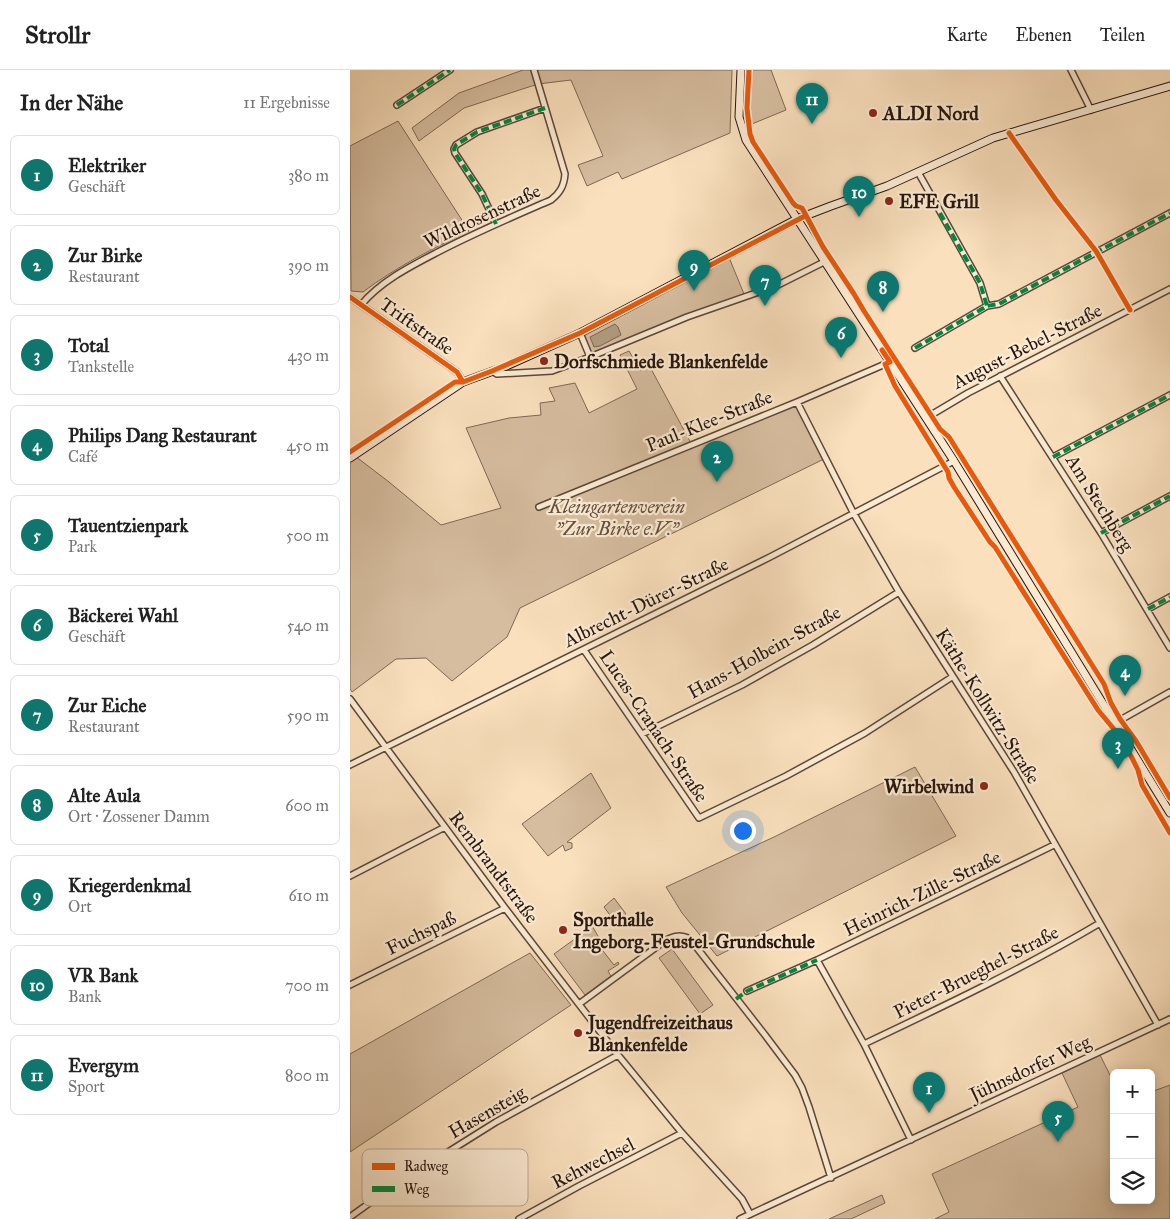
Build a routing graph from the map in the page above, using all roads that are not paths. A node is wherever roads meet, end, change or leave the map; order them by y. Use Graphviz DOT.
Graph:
graph roads {
  1 [pos="450,70"];
  2 [pos="534,70"];
  3 [pos="741,70"];
  4 [pos="1071,70"];
  5 [pos="1170,86"];
  6 [pos="397,106"];
  7 [pos="545,108"];
  8 [pos="1091,110"];
  9 [pos="918,172"];
  10 [pos="1170,212"];
  11 [pos="797,220"];
  12 [pos="496,224"];
  13 [pos="824,262"];
  14 [pos="1170,290"];
  15 [pos="350,297"];
  16 [pos="361,305"];
  17 [pos="988,306"];
  18 [pos="580,333"];
  19 [pos="915,348"];
  20 [pos="590,357"];
  21 [pos="890,362"];
  22 [pos="492,371"];
  23 [pos="1000,376"];
  24 [pos="463,382"];
  25 [pos="1170,395"];
  26 [pos="797,402"];
  27 [pos="926,418"];
  28 [pos="350,458"];
  29 [pos="1053,458"];
  30 [pos="954,461"];
  31 [pos="1170,496"];
  32 [pos="539,507"];
  33 [pos="854,514"];
  34 [pos="1101,533"];
  35 [pos="899,592"];
  36 [pos="1170,597"];
  37 [pos="1148,609"];
  38 [pos="1170,648"];
  39 [pos="584,650"];
  40 [pos="952,677"];
  41 [pos="1170,692"];
  42 [pos="350,699"];
  43 [pos="1115,723"];
  44 [pos="642,734"];
  45 [pos="386,746"];
  46 [pos="350,765"];
  47 [pos="1170,813"];
  48 [pos="445,827"];
  49 [pos="1054,845"];
  50 [pos="350,876"];
  51 [pos="505,908"];
  52 [pos="1100,923"];
  53 [pos="817,960"];
  54 [pos="350,985"];
  55 [pos="747,991"];
  56 [pos="579,1004"];
  57 [pos="1170,1020"];
  58 [pos="1158,1025"];
  59 [pos="864,1044"];
  60 [pos="618,1056"];
  61 [pos="682,1134"];
  62 [pos="911,1140"];
  63 [pos="453,1149"];
  64 [pos="831,1178"];
  65 [pos="367,1206"];
  66 [pos="750,1214"];
  67 [pos="350,1218"];
  68 [pos="519,1219"];
  69 [pos="740,1219"];
  1 -- 6 [label="street"];
  2 -- 7 [label="street, Wildrosenstraße"];
  3 -- 11 [label="main road"];
  4 -- 8 [label="street"];
  5 -- 8 [label="main road"];
  7 -- 12 [label="street, Wildrosenstraße"];
  7 -- 12 [label="street"];
  8 -- 9 [label="main road"];
  9 -- 11 [label="main road"];
  9 -- 17 [label="street"];
  10 -- 17 [label="street"];
  11 -- 13 [label="main road"];
  11 -- 18 [label="main road"];
  12 -- 16 [label="street, Wildrosenstraße"];
  13 -- 20 [label="street"];
  13 -- 21 [label="main road"];
  14 -- 23 [label="street, August-Bebel-Straße"];
  15 -- 16 [label="street, Triftstraße"];
  16 -- 24 [label="street, Triftstraße"];
  17 -- 19 [label="street"];
  18 -- 20 [label="street"];
  18 -- 22 [label="main road"];
  20 -- 22 [label="street"];
  21 -- 26 [label="street, Paul-Klee-Straße"];
  21 -- 27 [label="main road"];
  22 -- 24 [label="main road"];
  23 -- 27 [label="street, August-Bebel-Straße"];
  23 -- 29 [label="street, Am Stechberg"];
  24 -- 28 [label="main road"];
  25 -- 29 [label="street"];
  26 -- 32 [label="street, Paul-Klee-Straße"];
  26 -- 33 [label="street, Käthe-Kollwitz-Straße"];
  27 -- 30 [label="main road"];
  29 -- 34 [label="street, Am Stechberg"];
  30 -- 33 [label="street, Albrecht-Dürer-Straße"];
  30 -- 43 [label="main road"];
  31 -- 34 [label="street"];
  33 -- 35 [label="street, Käthe-Kollwitz-Straße"];
  33 -- 39 [label="street, Albrecht-Dürer-Straße"];
  34 -- 37 [label="street, Am Stechberg"];
  35 -- 40 [label="street, Käthe-Kollwitz-Straße"];
  35 -- 44 [label="street, Hans-Holbein-Straße"];
  36 -- 37 [label="street"];
  37 -- 38 [label="street, Am Stechberg"];
  39 -- 44 [label="street, Lucas-Cranach-Straße"];
  39 -- 45 [label="street, Albrecht-Dürer-Straße"];
  40 -- 44 [label="street, Lucas-Cranach-Straße"];
  40 -- 49 [label="street, Käthe-Kollwitz-Straße"];
  41 -- 43 [label="street"];
  42 -- 45 [label="street, Rembrandtstraße"];
  43 -- 47 [label="main road"];
  45 -- 46 [label="street, Albrecht-Dürer-Straße"];
  45 -- 48 [label="street, Rembrandtstraße"];
  48 -- 50 [label="street"];
  48 -- 51 [label="street, Rembrandtstraße"];
  49 -- 52 [label="street, Käthe-Kollwitz-Straße"];
  49 -- 53 [label="street, Heinrich-Zille-Straße"];
  51 -- 54 [label="street, Fuchspaß"];
  51 -- 56 [label="street, Rembrandtstraße"];
  52 -- 58 [label="street, Käthe-Kollwitz-Straße"];
  52 -- 59 [label="street, Pieter-Brueghel-Straße"];
  53 -- 55 [label="street, Heinrich-Zille-Straße"];
  53 -- 59 [label="street"];
  56 -- 60 [label="street, Rembrandtstraße"];
  56 -- 64 [label="street"];
  57 -- 58 [label="street, Jühnsdorfer Weg"];
  58 -- 62 [label="street, Jühnsdorfer Weg"];
  59 -- 62 [label="street"];
  60 -- 61 [label="street, Rembrandtstraße"];
  60 -- 63 [label="street, Hasensteig"];
  61 -- 66 [label="street, Rembrandtstraße"];
  61 -- 68 [label="street, Rehwechsel"];
  62 -- 64 [label="street, Jühnsdorfer Weg"];
  64 -- 66 [label="street, Jühnsdorfer Weg"];
  65 -- 67 [label="street, Hasensteig"];
  66 -- 69 [label="street, Jühnsdorfer Weg"];
}
